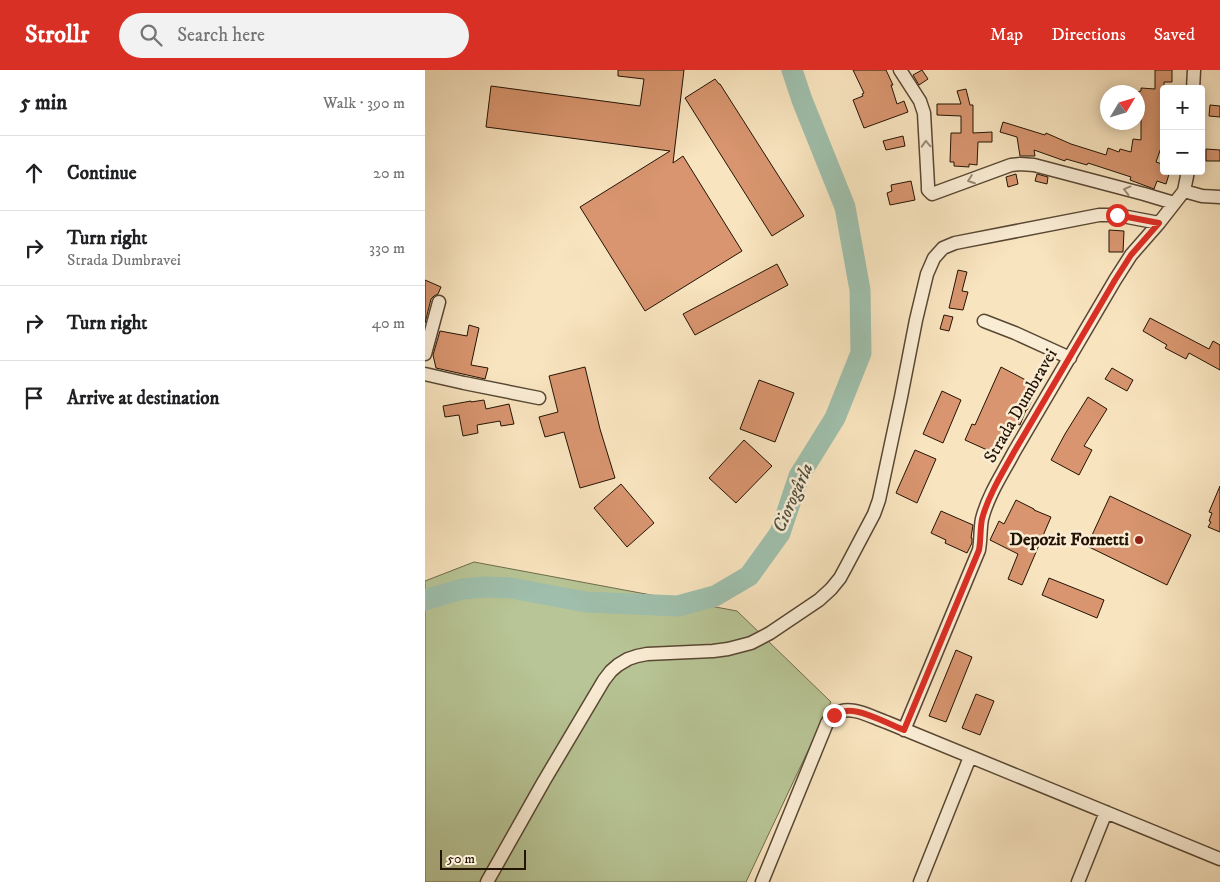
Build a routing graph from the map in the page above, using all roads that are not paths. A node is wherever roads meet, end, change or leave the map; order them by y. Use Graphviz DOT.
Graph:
graph roads {
  1 [pos="900,70"];
  2 [pos="1194,70"];
  3 [pos="1193,85"];
  4 [pos="1188,175"];
  5 [pos="1184,191"];
  6 [pos="1220,197"];
  7 [pos="1174,203"];
  8 [pos="1159,223"];
  9 [pos="439,302"];
  10 [pos="984,321"];
  11 [pos="425,354"];
  12 [pos="1070,358"];
  13 [pos="425,374"];
  14 [pos="539,398"];
  15 [pos="904,730"];
  16 [pos="970,758"];
  17 [pos="1106,812"];
  18 [pos="1220,859"];
  19 [pos="487,882"];
  20 [pos="763,882"];
  21 [pos="919,882"];
  22 [pos="1078,882"];
  7 -- 1 [label="street, one-way"];
  2 -- 3 [label="street"];
  4 -- 5 [label="street, Strada Dumbravei"];
  5 -- 6 [label="street"];
  5 -- 7 [label="street, Strada Dumbravei"];
  7 -- 8 [label="street, Strada Dumbravei"];
  8 -- 12 [label="street, Strada Dumbravei"];
  8 -- 19 [label="street"];
  9 -- 11 [label="street"];
  10 -- 12 [label="street"];
  12 -- 15 [label="street, Strada Dumbravei"];
  13 -- 14 [label="street"];
  15 -- 16 [label="street"];
  15 -- 20 [label="street"];
  16 -- 17 [label="street"];
  16 -- 21 [label="street"];
  17 -- 18 [label="street"];
  17 -- 22 [label="street"];
}
